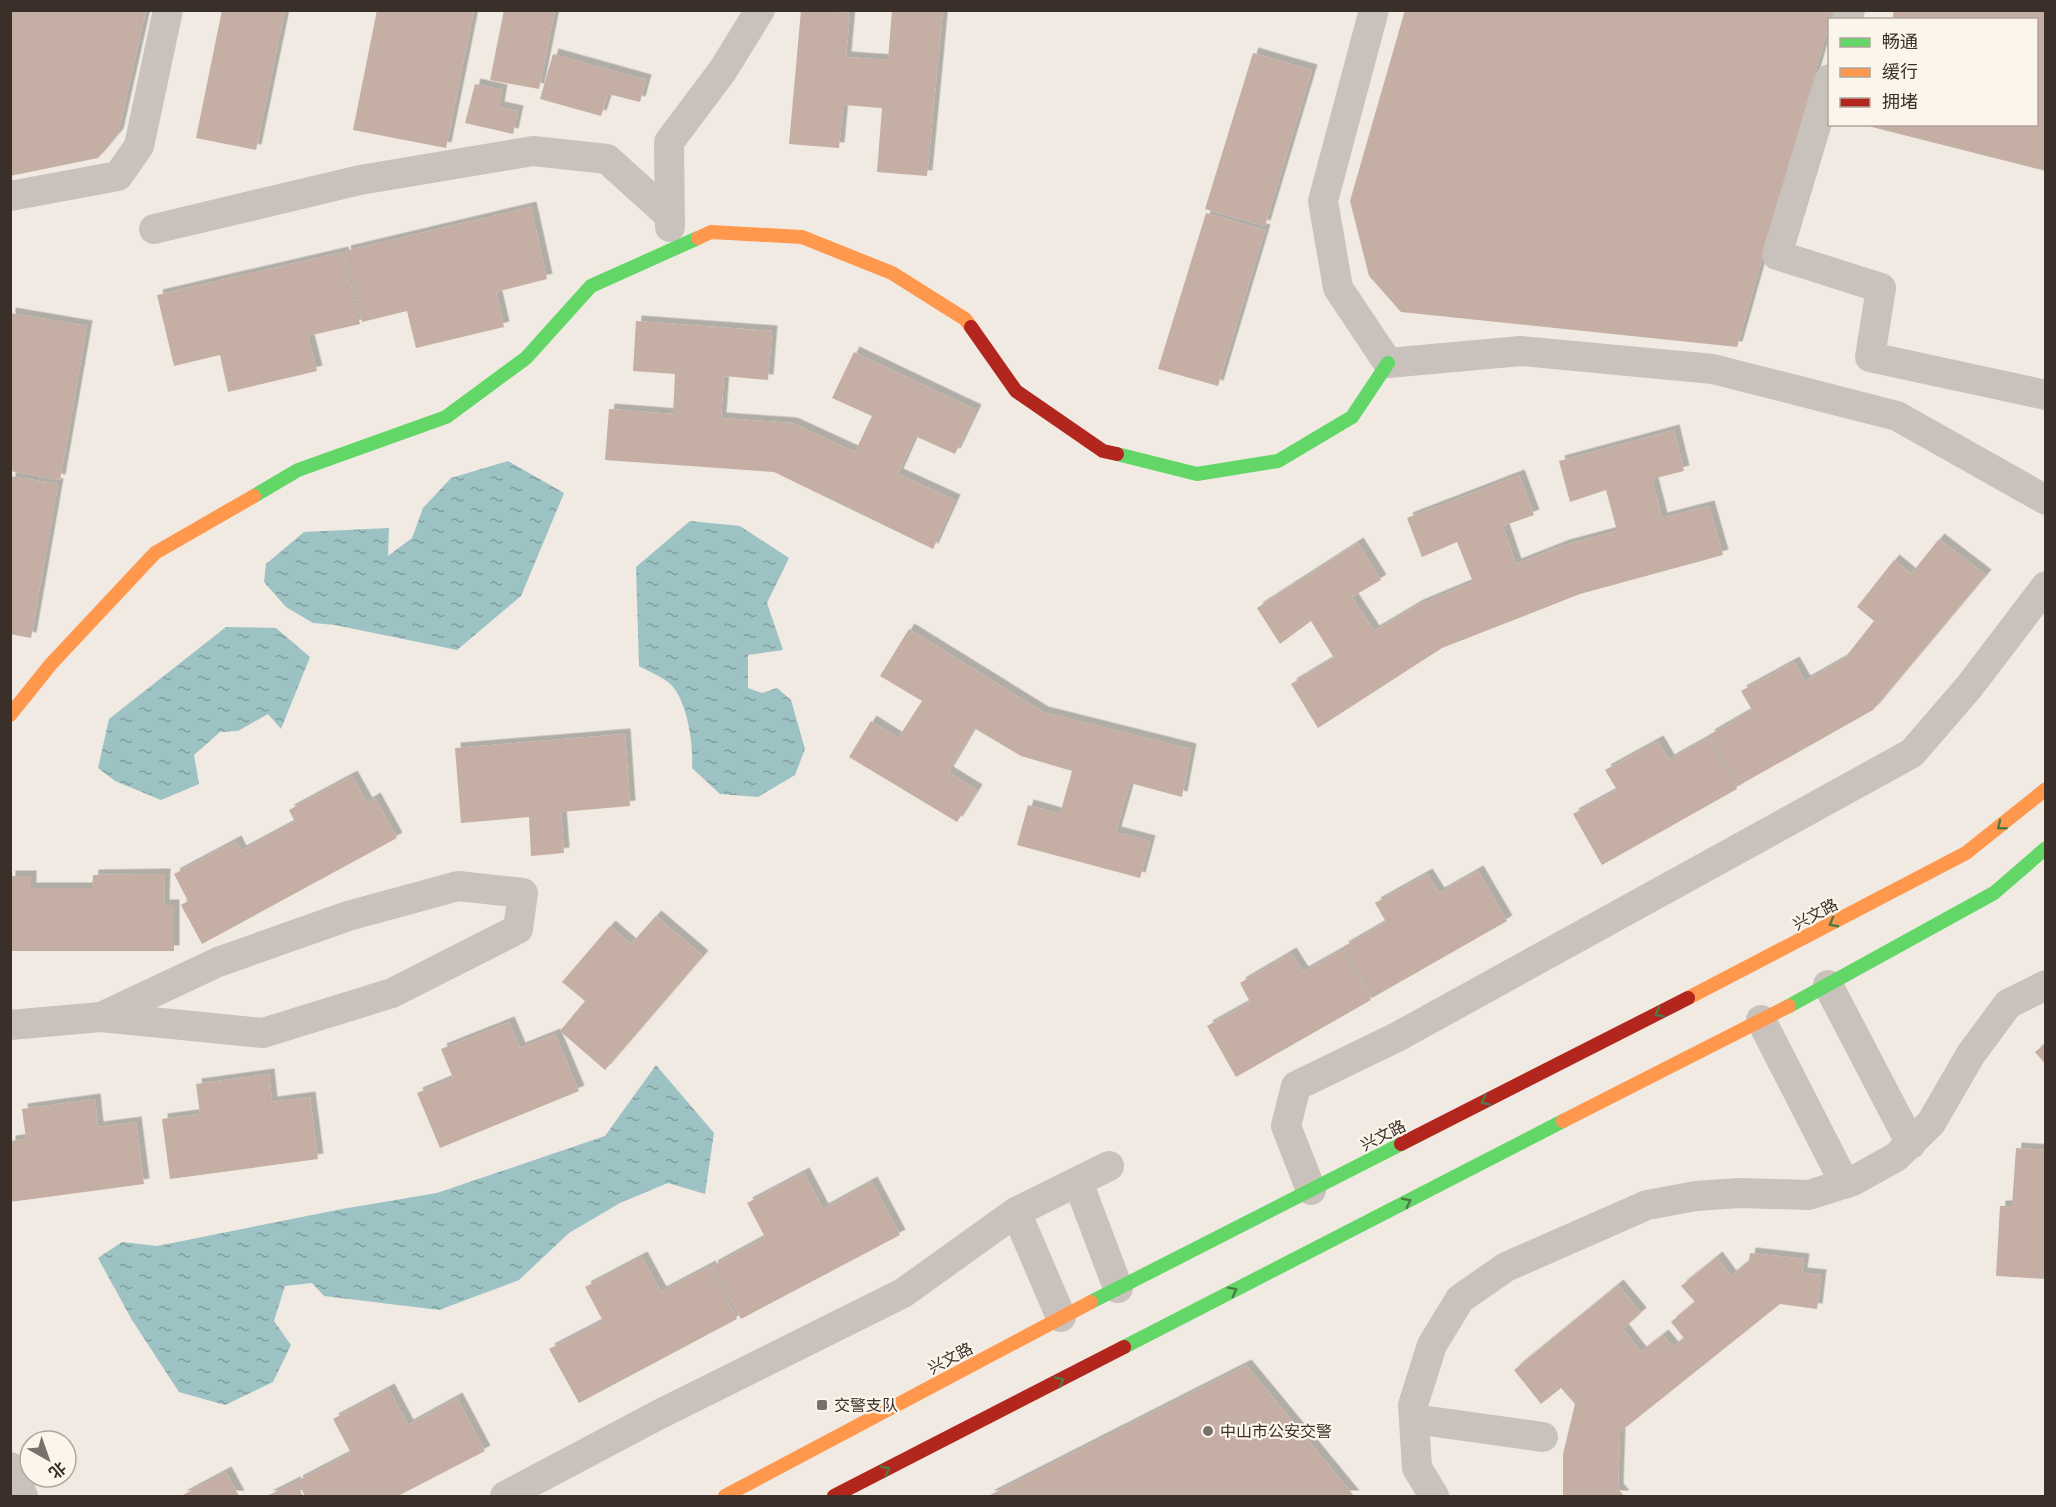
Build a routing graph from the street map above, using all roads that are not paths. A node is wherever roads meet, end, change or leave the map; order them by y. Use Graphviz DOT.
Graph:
graph roads {
  1 [pos="168,10"];
  2 [pos="760,10"];
  3 [pos="1374,10"];
  4 [pos="1828,86"];
  5 [pos="10,196"];
  6 [pos="669,215"];
  7 [pos="153,229"];
  8 [pos="671,250"];
  9 [pos="1388,363"];
  10 [pos="2046,395"];
  11 [pos="2046,500"];
  12 [pos="2046,586"];
  13 [pos="10,714"];
  14 [pos="2046,789"];
  15 [pos="2046,848"];
  16 [pos="1828,985"];
  17 [pos="2046,985"];
  18 [pos="101,1017"];
  19 [pos="1761,1020"];
  20 [pos="10,1024"];
  21 [pos="1911,1144"];
  22 [pos="1109,1166"];
  23 [pos="1078,1182"];
  24 [pos="1845,1184"];
  25 [pos="1311,1190"];
  26 [pos="1016,1212"];
  27 [pos="1118,1288"];
  28 [pos="1061,1317"];
  29 [pos="1414,1419"];
  30 [pos="1543,1437"];
  31 [pos="10,1467"];
  32 [pos="23,1497"];
  33 [pos="505,1497"];
  34 [pos="724,1497"];
  35 [pos="834,1497"];
  36 [pos="1434,1497"];
  1 -- 5 [label="street"];
  2 -- 6 [label="street"];
  3 -- 9 [label="street"];
  4 -- 10 [label="street"];
  6 -- 7 [label="street"];
  6 -- 8 [label="street"];
  8 -- 9 [label="main road"];
  8 -- 13 [label="main road"];
  9 -- 11 [label="street"];
  12 -- 25 [label="street"];
  14 -- 25 [label="main road, 兴文路, one-way"];
  15 -- 16 [label="main road"];
  16 -- 19 [label="main road"];
  16 -- 21 [label="street"];
  17 -- 21 [label="street"];
  18 -- 18 [label="street"];
  18 -- 20 [label="street"];
  19 -- 24 [label="street"];
  35 -- 19 [label="main road, one-way"];
  21 -- 24 [label="street"];
  22 -- 23 [label="street"];
  23 -- 26 [label="street"];
  23 -- 27 [label="street"];
  24 -- 29 [label="street"];
  25 -- 27 [label="main road, 兴文路"];
  26 -- 28 [label="street"];
  26 -- 33 [label="street"];
  27 -- 28 [label="main road, 兴文路"];
  28 -- 34 [label="main road, 兴文路"];
  29 -- 30 [label="street"];
  29 -- 36 [label="street"];
  31 -- 32 [label="street"];
}
